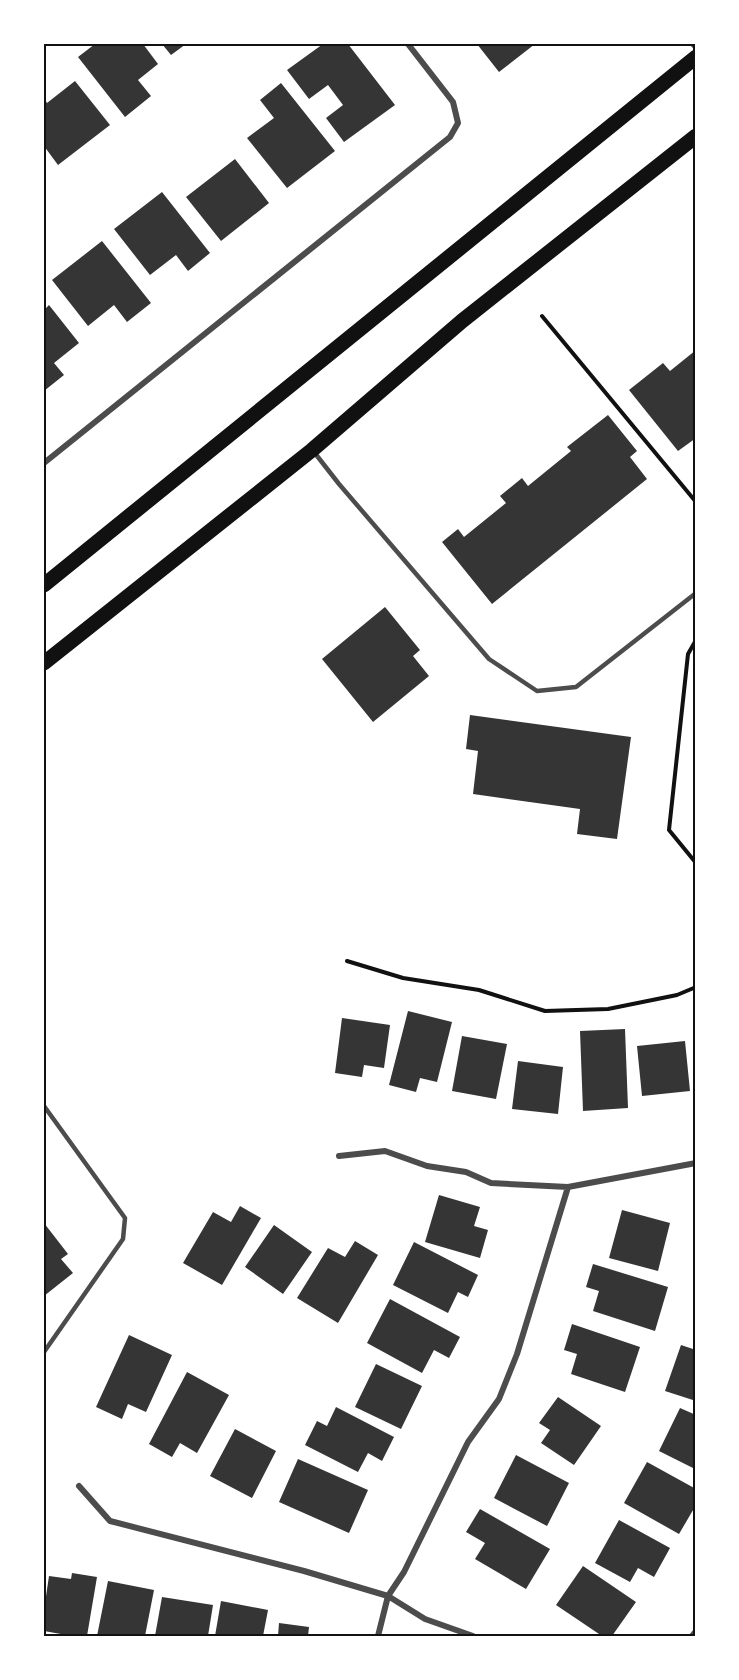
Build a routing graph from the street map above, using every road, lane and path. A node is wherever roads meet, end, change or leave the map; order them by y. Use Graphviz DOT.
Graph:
graph roads {
  1 [pos="408,44"];
  2 [pos="693,44"];
  3 [pos="696,47"];
  4 [pos="696,57"];
  5 [pos="696,136"];
  6 [pos="542,316"];
  7 [pos="312,450"];
  8 [pos="44,463"];
  9 [pos="696,502"];
  10 [pos="44,585"];
  11 [pos="696,593"];
  12 [pos="696,640"];
  13 [pos="44,663"];
  14 [pos="696,863"];
  15 [pos="347,962"];
  16 [pos="696,987"];
  17 [pos="44,1106"];
  18 [pos="339,1156"];
  19 [pos="696,1163"];
  20 [pos="568,1187"];
  21 [pos="44,1352"];
  22 [pos="79,1486"];
  23 [pos="388,1596"];
  24 [pos="696,1631"];
  25 [pos="378,1636"];
  26 [pos="473,1636"];
  27 [pos="692,1636"];
  1 -- 8 [label="street"];
  2 -- 3 [label="street"];
  4 -- 10 [label="main road"];
  5 -- 7 [label="main road"];
  6 -- 9 [label="path"];
  7 -- 11 [label="lane"];
  7 -- 13 [label="main road"];
  12 -- 14 [label="path"];
  15 -- 16 [label="path"];
  17 -- 21 [label="lane"];
  18 -- 20 [label="street"];
  19 -- 20 [label="street"];
  20 -- 23 [label="street"];
  22 -- 23 [label="street"];
  23 -- 25 [label="street"];
  23 -- 26 [label="street"];
  24 -- 27 [label="street"];
}
